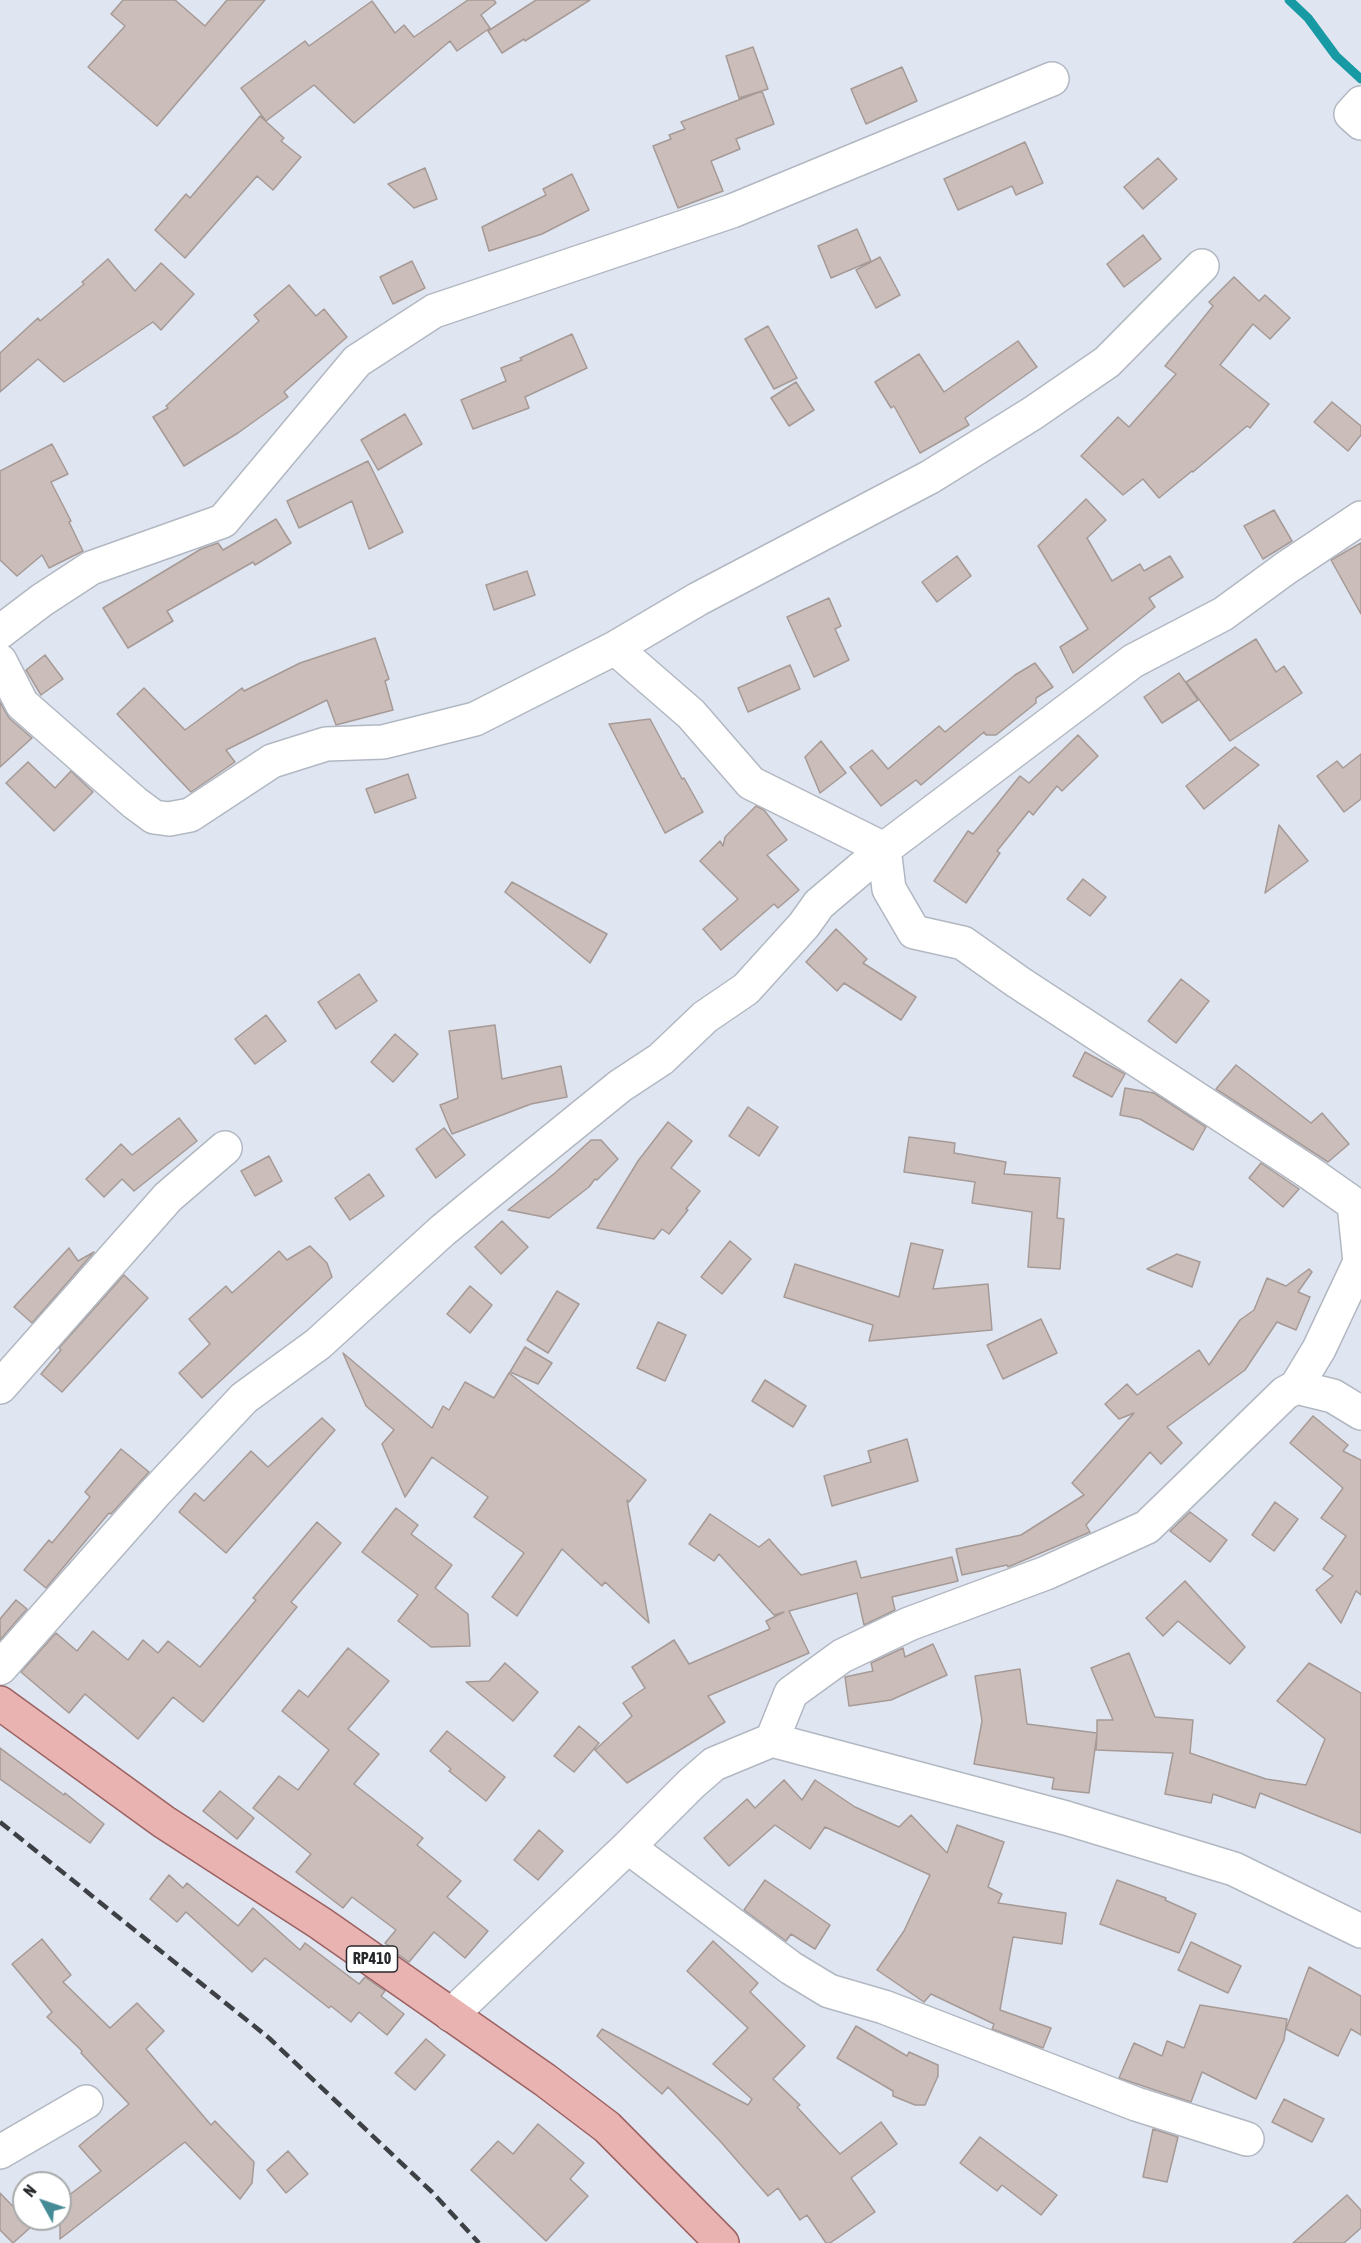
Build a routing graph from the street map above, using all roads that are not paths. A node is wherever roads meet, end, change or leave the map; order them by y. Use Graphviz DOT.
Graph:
graph roads {
  1 [pos="1052,79"];
  2 [pos="1202,266"];
  3 [pos="1361,518"];
  4 [pos="0,632"];
  5 [pos="615,648"];
  6 [pos="0,661"];
  7 [pos="884,849"];
  8 [pos="225,1148"];
  9 [pos="0,1387"];
  10 [pos="1296,1387"];
  11 [pos="1361,1413"];
  12 [pos="0,1668"];
  13 [pos="0,1703"];
  14 [pos="772,1740"];
  15 [pos="628,1847"];
  16 [pos="1361,1930"];
  17 [pos="451,2015"];
  18 [pos="86,2102"];
  19 [pos="1247,2139"];
  20 [pos="0,2152"];
  21 [pos="722,2243"];
  1 -- 4 [label="street"];
  2 -- 5 [label="street"];
  3 -- 7 [label="street"];
  5 -- 6 [label="street"];
  5 -- 7 [label="street"];
  7 -- 10 [label="street"];
  7 -- 12 [label="street"];
  8 -- 9 [label="street"];
  10 -- 11 [label="street"];
  10 -- 14 [label="street"];
  13 -- 17 [label="main road, RP410"];
  14 -- 15 [label="street"];
  14 -- 16 [label="street"];
  15 -- 17 [label="street"];
  15 -- 19 [label="street"];
  17 -- 21 [label="main road, RP410"];
  18 -- 20 [label="street"];
}
